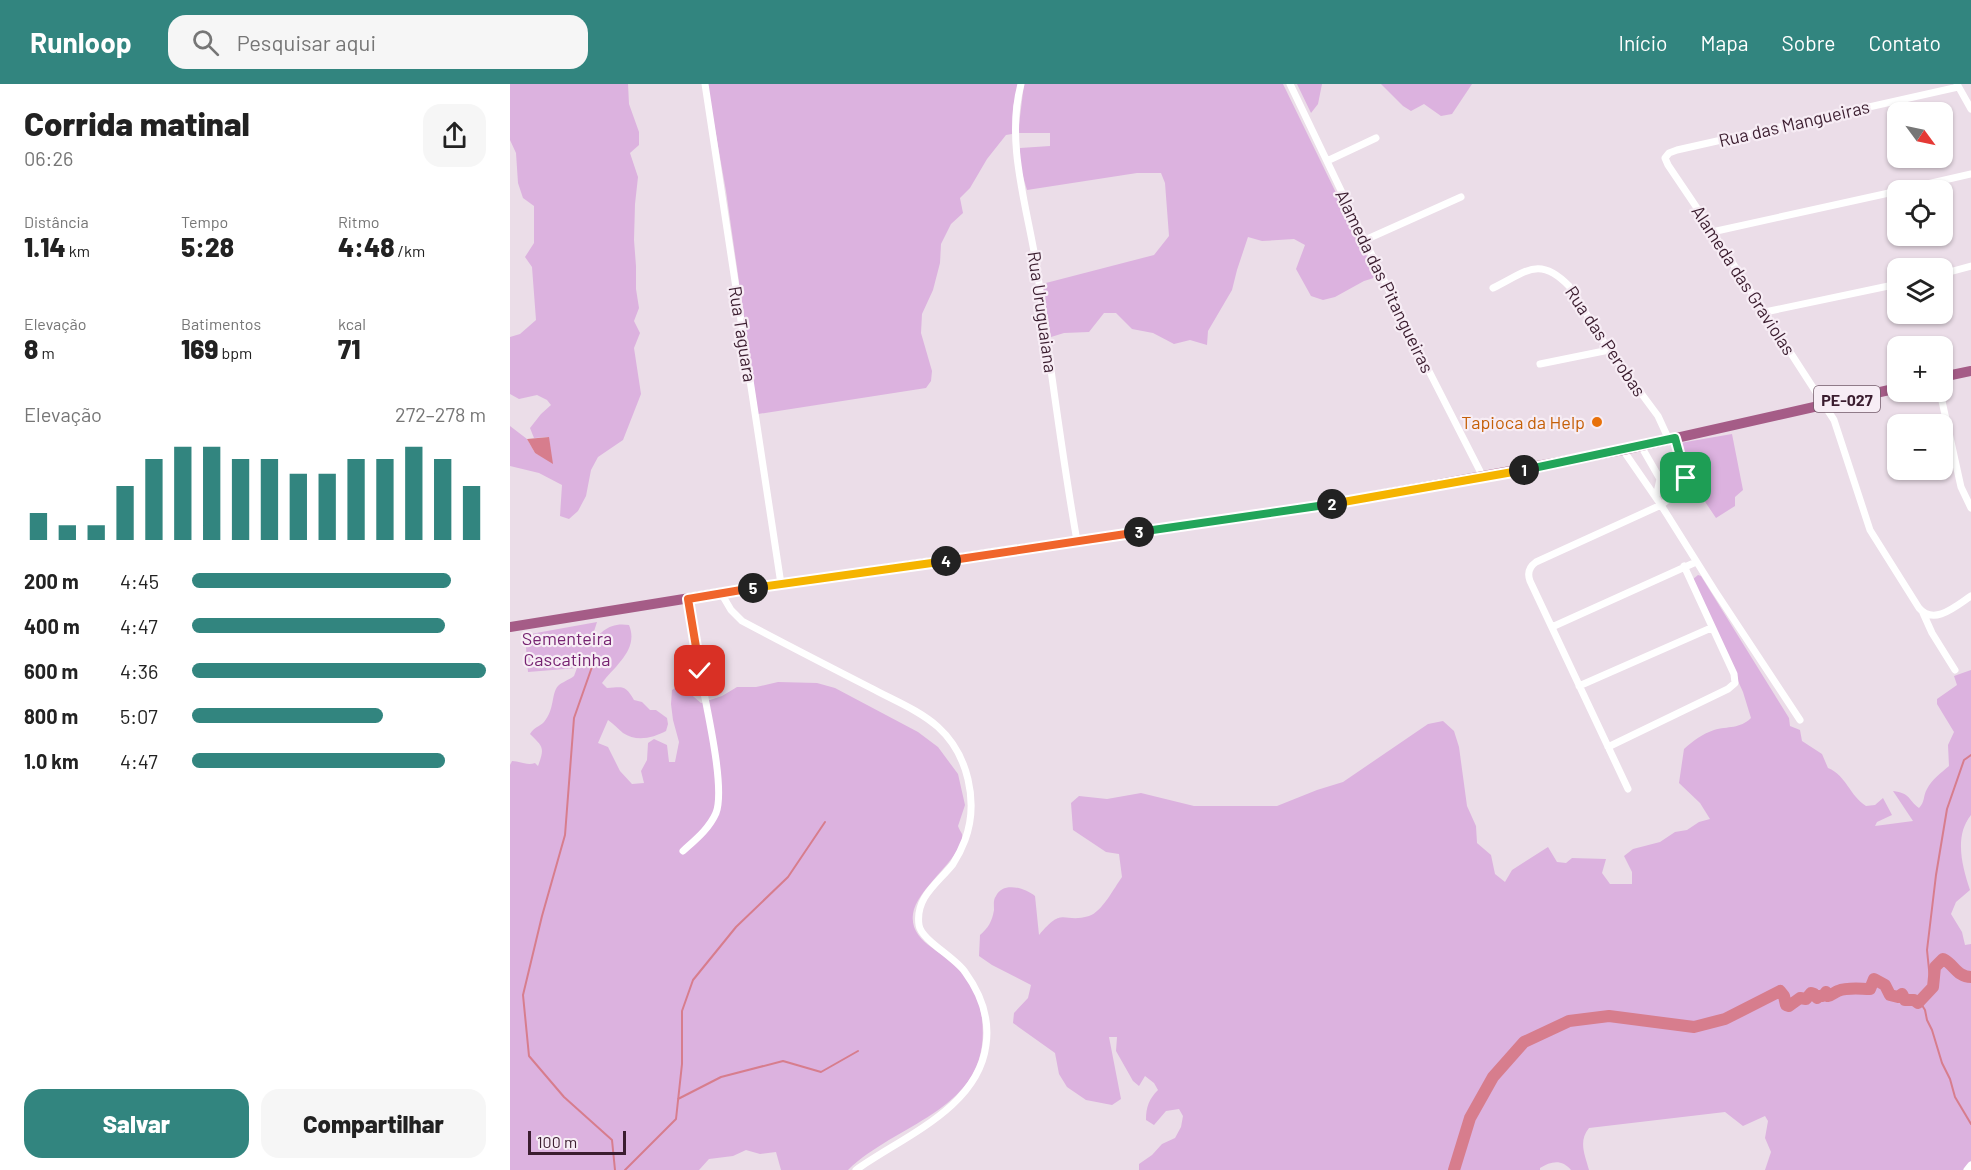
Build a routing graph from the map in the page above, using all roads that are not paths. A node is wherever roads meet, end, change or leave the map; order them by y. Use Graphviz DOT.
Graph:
graph roads {
  1 [pos="705,84"];
  2 [pos="1021,84"];
  3 [pos="1290,84"];
  4 [pos="1958,86"];
  5 [pos="1971,109"];
  6 [pos="1376,138"];
  7 [pos="1666,156"];
  8 [pos="1327,161"];
  9 [pos="1971,174"];
  10 [pos="1946,180"];
  11 [pos="1887,194"];
  12 [pos="1461,196"];
  13 [pos="1712,232"];
  14 [pos="1365,240"];
  15 [pos="1971,266"];
  16 [pos="1953,271"];
  17 [pos="1887,286"];
  18 [pos="1493,288"];
  19 [pos="1765,312"];
  20 [pos="1610,350"];
  21 [pos="1540,364"];
  22 [pos="1971,371"];
  23 [pos="1953,375"];
  24 [pos="1887,390"];
  25 [pos="1942,402"];
  26 [pos="1824,404"];
  27 [pos="1672,439"];
  28 [pos="1641,446"];
  29 [pos="1623,450"];
  30 [pos="1483,477"];
  31 [pos="1971,491"];
  32 [pos="1963,494"];
  33 [pos="1656,497"];
  34 [pos="1661,505"];
  35 [pos="1971,508"];
  36 [pos="1077,541"];
  37 [pos="1696,562"];
  38 [pos="1684,566"];
  39 [pos="1701,570"];
  40 [pos="1688,576"];
  41 [pos="781,584"];
  42 [pos="721,593"];
  43 [pos="1971,596"];
  44 [pos="688,599"];
  45 [pos="1923,613"];
  46 [pos="510,627"];
  47 [pos="1552,627"];
  48 [pos="1711,628"];
  49 [pos="1955,670"];
  50 [pos="1579,686"];
  51 [pos="1800,720"];
  52 [pos="1608,747"];
  53 [pos="1628,789"];
  54 [pos="682,851"];
  55 [pos="1971,1165"];
  56 [pos="856,1170"];
  57 [pos="1967,1170"];
  1 -- 41 [label="street, Rua Taguara"];
  2 -- 36 [label="street, Rua Uruguaiana"];
  3 -- 8 [label="street, Alameda das Pitangueiras"];
  4 -- 5 [label="street"];
  4 -- 7 [label="street, Rua das Mangueiras"];
  6 -- 8 [label="street"];
  7 -- 13 [label="street, Alameda das Graviolas"];
  8 -- 14 [label="street, Alameda das Pitangueiras"];
  9 -- 10 [label="street"];
  11 -- 13 [label="street"];
  12 -- 14 [label="street"];
  13 -- 19 [label="street, Alameda das Graviolas"];
  14 -- 30 [label="street, Alameda das Pitangueiras"];
  15 -- 16 [label="street"];
  17 -- 19 [label="street"];
  18 -- 20 [label="street, Rua das Perobas"];
  19 -- 26 [label="street, Alameda das Graviolas"];
  20 -- 21 [label="street"];
  20 -- 27 [label="street, Rua das Perobas"];
  22 -- 23 [label="main road"];
  24 -- 26 [label="main road, PE-027"];
  25 -- 32 [label="street"];
  26 -- 27 [label="main road, PE-027"];
  26 -- 45 [label="street, Alameda das Graviolas"];
  27 -- 28 [label="main road, PE-027"];
  27 -- 34 [label="street, Rua das Perobas"];
  28 -- 29 [label="main road, PE-027"];
  28 -- 33 [label="street"];
  29 -- 30 [label="main road, PE-027"];
  29 -- 33 [label="street"];
  30 -- 36 [label="main road, PE-027"];
  31 -- 32 [label="street"];
  32 -- 35 [label="street"];
  33 -- 34 [label="street"];
  34 -- 37 [label="street"];
  34 -- 47 [label="street"];
  36 -- 41 [label="main road, PE-027"];
  37 -- 38 [label="street"];
  37 -- 39 [label="street"];
  38 -- 40 [label="street"];
  38 -- 47 [label="street"];
  39 -- 40 [label="street"];
  39 -- 51 [label="street"];
  40 -- 48 [label="street"];
  41 -- 42 [label="main road, PE-027"];
  42 -- 44 [label="main road, PE-027"];
  42 -- 56 [label="street"];
  43 -- 45 [label="street"];
  44 -- 46 [label="main road, PE-027"];
  44 -- 54 [label="street"];
  45 -- 49 [label="street, Alameda das Graviolas"];
  47 -- 50 [label="street"];
  48 -- 50 [label="street"];
  48 -- 52 [label="street"];
  50 -- 52 [label="street"];
  52 -- 53 [label="street"];
  55 -- 57 [label="street"];
}
